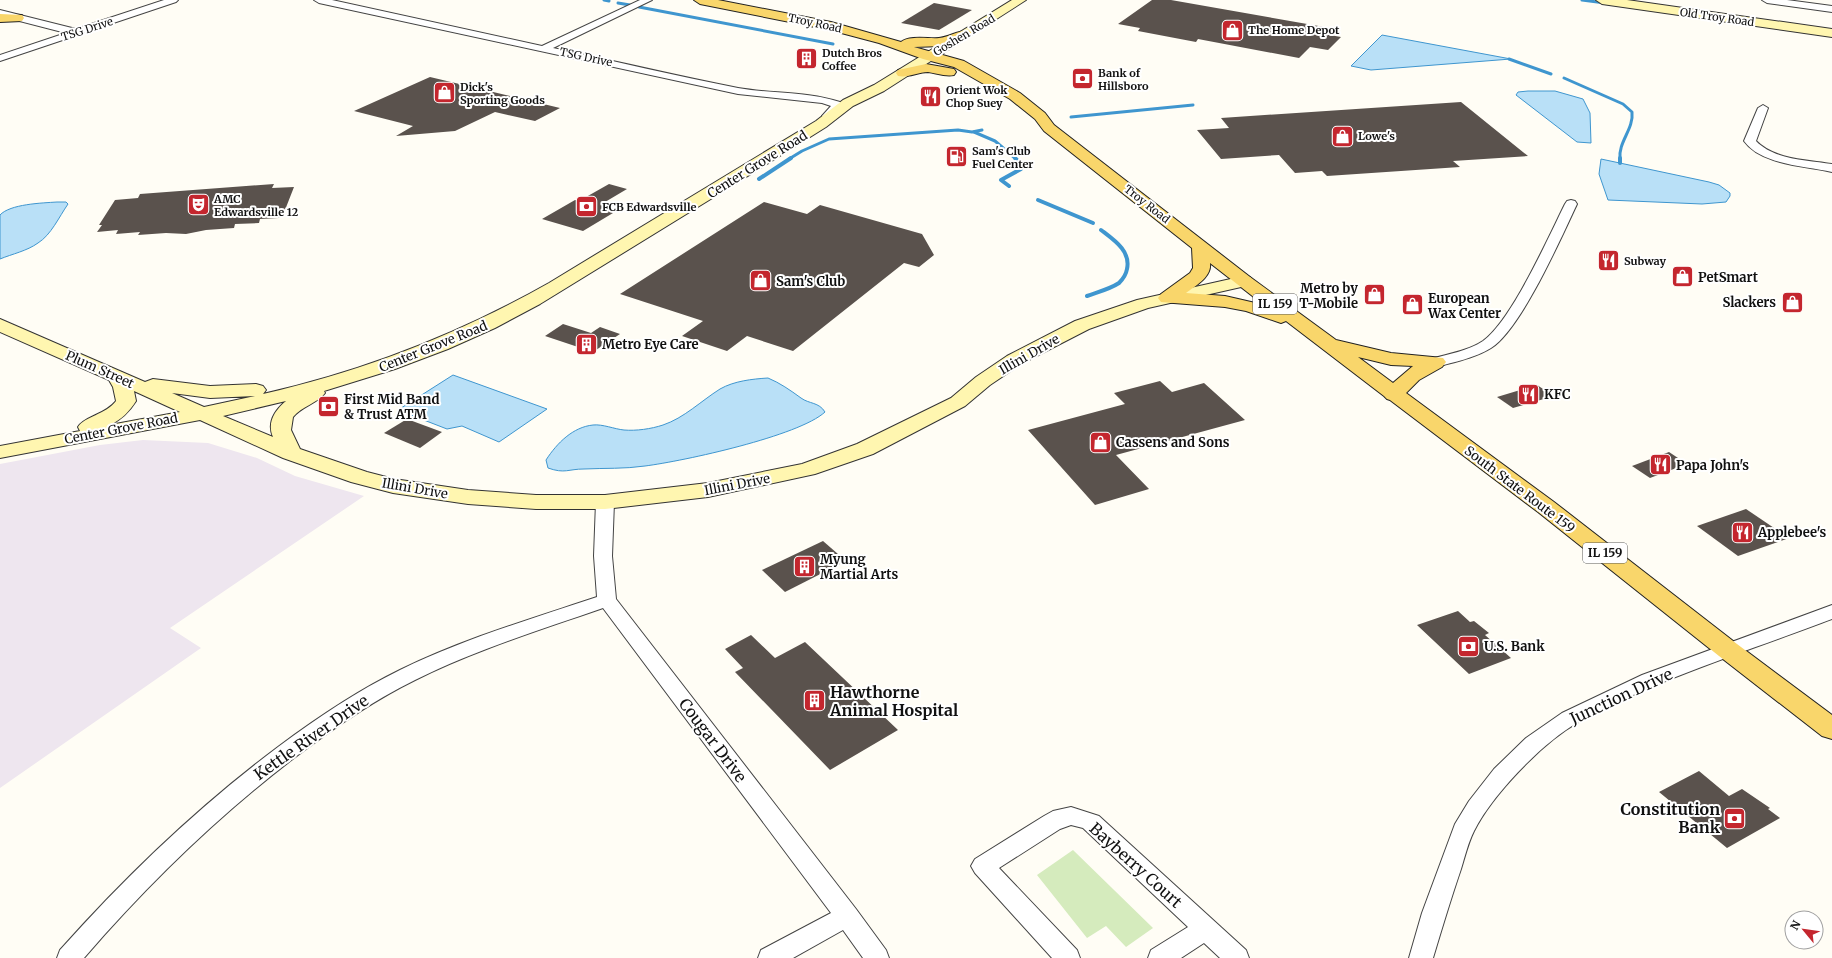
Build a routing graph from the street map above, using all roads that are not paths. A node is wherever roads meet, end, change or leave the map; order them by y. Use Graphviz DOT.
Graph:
graph roads {
  1 [pos="173,0"];
  2 [pos="319,0"];
  3 [pos="647,0"];
  4 [pos="700,0"];
  5 [pos="1020,0"];
  6 [pos="1602,0"];
  7 [pos="1767,0"];
  8 [pos="1832,9"];
  9 [pos="0,13"];
  10 [pos="0,18"];
  11 [pos="18,18"];
  12 [pos="76,32"];
  13 [pos="968,32"];
  14 [pos="1832,34"];
  15 [pos="890,42"];
  16 [pos="545,48"];
  17 [pos="928,56"];
  18 [pos="0,58"];
  19 [pos="959,69"];
  20 [pos="903,73"];
  21 [pos="1763,108"];
  22 [pos="824,120"];
  23 [pos="1832,168"];
  24 [pos="1571,204"];
  25 [pos="1200,246"];
  26 [pos="1244,281"];
  27 [pos="1167,298"];
  28 [pos="0,325"];
  29 [pos="1305,327"];
  30 [pos="1328,344"];
  31 [pos="1436,362"];
  32 [pos="364,373"];
  33 [pos="343,379"];
  34 [pos="123,380"];
  35 [pos="1394,395"];
  36 [pos="200,413"];
  37 [pos="71,438"];
  38 [pos="50,442"];
  39 [pos="0,452"];
  40 [pos="291,453"];
  41 [pos="605,502"];
  42 [pos="607,600"];
  43 [pos="1832,612"];
  44 [pos="1728,650"];
  45 [pos="1832,729"];
  46 [pos="847,916"];
  47 [pos="1206,929"];
  48 [pos="69,958"];
  49 [pos="770,958"];
  50 [pos="877,958"];
  51 [pos="1068,958"];
  52 [pos="1160,958"];
  53 [pos="1238,958"];
  54 [pos="1421,958"];
  1 -- 12 [label="street, TSG Drive"];
  2 -- 16 [label="street, TSG Drive"];
  3 -- 16 [label="street"];
  4 -- 15 [label="main road, Troy Road"];
  5 -- 13 [label="main road, Goshen Road"];
  6 -- 14 [label="main road, Old Troy Road"];
  7 -- 8 [label="street"];
  9 -- 11 [label="street"];
  10 -- 11 [label="main road"];
  11 -- 12 [label="street"];
  12 -- 18 [label="street, TSG Drive"];
  13 -- 15 [label="main road"];
  13 -- 17 [label="main road, Goshen Road"];
  13 -- 19 [label="main road"];
  15 -- 17 [label="main road, Troy Road"];
  15 -- 20 [label="main road"];
  16 -- 22 [label="street, TSG Drive"];
  17 -- 19 [label="main road, Troy Road"];
  17 -- 20 [label="main road, Center Grove Road"];
  19 -- 20 [label="main road"];
  19 -- 25 [label="main road, Troy Road"];
  20 -- 22 [label="main road, Center Grove Road"];
  21 -- 23 [label="street"];
  22 -- 32 [label="main road, Center Grove Road"];
  24 -- 31 [label="street"];
  25 -- 26 [label="main road, Troy Road"];
  25 -- 27 [label="main road"];
  26 -- 27 [label="main road, Illini Drive / IL 159"];
  26 -- 29 [label="main road, South State Route 159 / IL 159"];
  27 -- 29 [label="main road"];
  27 -- 41 [label="main road, Illini Drive / IL 159"];
  28 -- 34 [label="main road, Plum Street / IL 159"];
  29 -- 30 [label="main road, South State Route 159 / IL 159"];
  30 -- 31 [label="main road"];
  30 -- 35 [label="main road, South State Route 159 / IL 159"];
  31 -- 35 [label="main road"];
  32 -- 33 [label="main road, Center Grove Road"];
  32 -- 40 [label="main road"];
  33 -- 34 [label="main road"];
  33 -- 36 [label="main road, Center Grove Road"];
  34 -- 36 [label="main road, Plum Street / IL 159"];
  34 -- 38 [label="main road"];
  35 -- 44 [label="main road, South State Route 159 / IL 159"];
  36 -- 37 [label="main road, Center Grove Road"];
  36 -- 40 [label="main road, Illini Drive / IL 159"];
  37 -- 38 [label="main road, Center Grove Road"];
  37 -- 40 [label="main road"];
  38 -- 39 [label="main road, Center Grove Road"];
  40 -- 41 [label="main road, Illini Drive / IL 159"];
  41 -- 42 [label="street"];
  42 -- 46 [label="street, Cougar Drive"];
  42 -- 48 [label="street, Kettle River Drive"];
  43 -- 44 [label="street, Junction Drive"];
  44 -- 45 [label="main road, South State Route 159 / IL 159"];
  44 -- 54 [label="street, Junction Drive"];
  46 -- 49 [label="street"];
  46 -- 50 [label="street, Cougar Drive"];
  47 -- 51 [label="street, Bayberry Court"];
  47 -- 52 [label="street"];
  47 -- 53 [label="street, Bayberry Court"];
}
